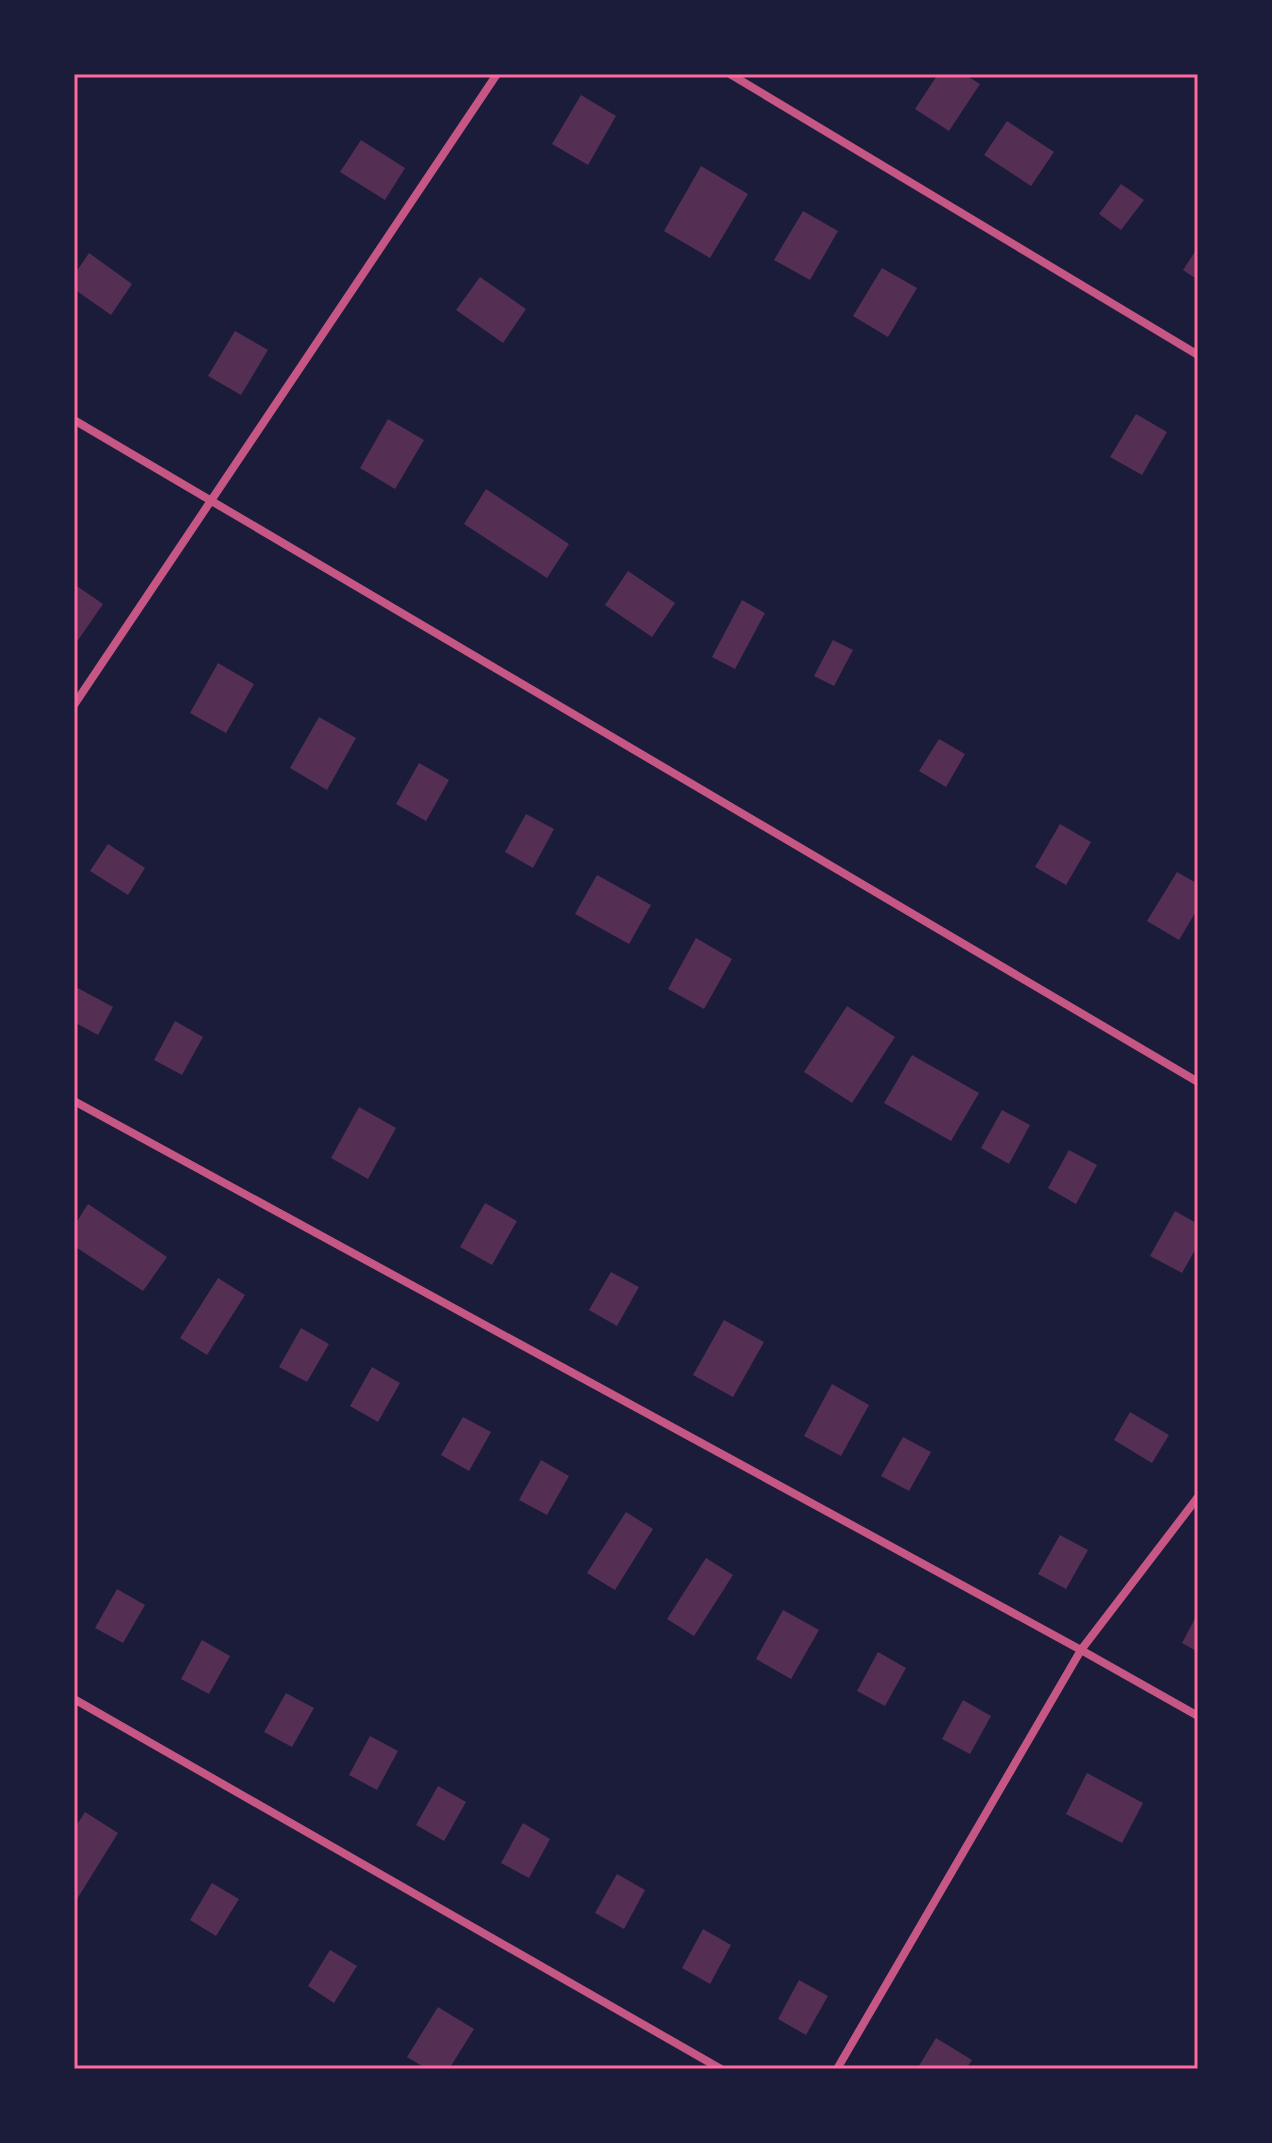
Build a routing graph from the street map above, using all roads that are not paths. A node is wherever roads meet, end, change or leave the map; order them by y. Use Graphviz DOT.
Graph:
graph roads {
  1 [pos="497,74"];
  2 [pos="730,74"];
  3 [pos="1198,355"];
  4 [pos="74,420"];
  5 [pos="211,501"];
  6 [pos="74,705"];
  7 [pos="1198,1082"];
  8 [pos="74,1101"];
  9 [pos="1198,1497"];
  10 [pos="1081,1650"];
  11 [pos="74,1699"];
  12 [pos="1198,1716"];
  13 [pos="721,2069"];
  14 [pos="837,2069"];
  1 -- 5 [label="street"];
  2 -- 3 [label="street"];
  4 -- 5 [label="street"];
  5 -- 6 [label="street"];
  5 -- 7 [label="street"];
  8 -- 10 [label="street"];
  9 -- 10 [label="street"];
  10 -- 12 [label="street"];
  10 -- 14 [label="street"];
  11 -- 13 [label="street"];
}
